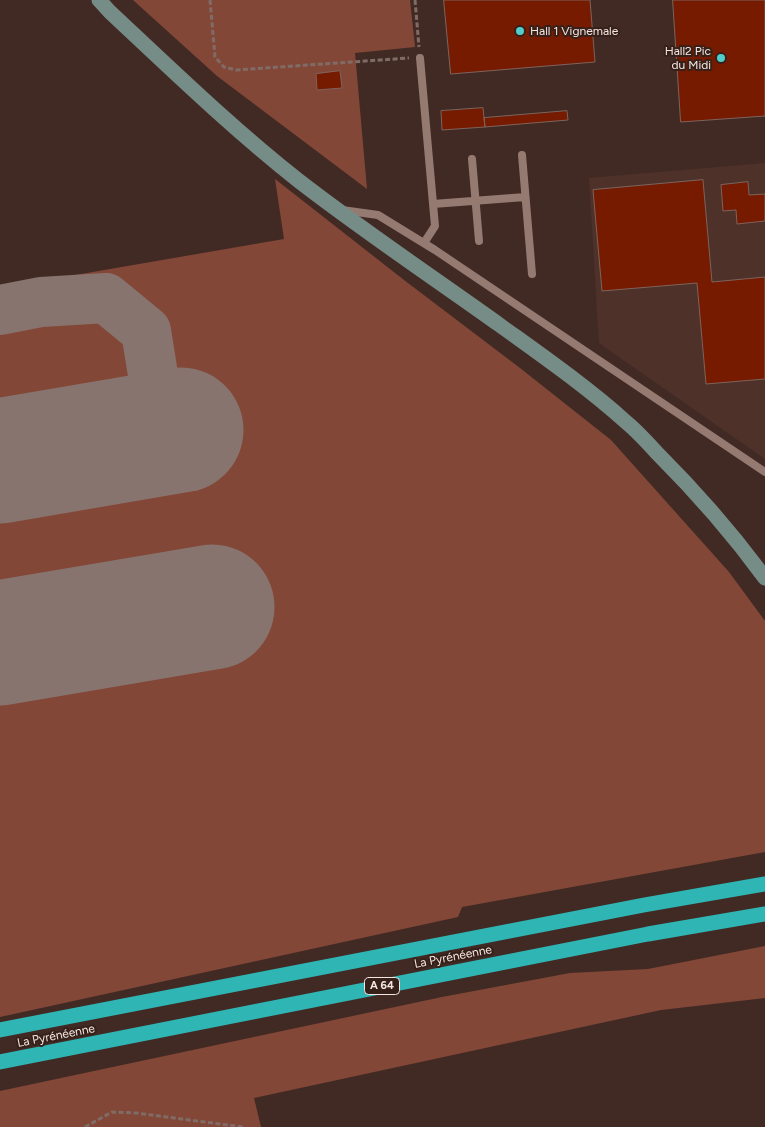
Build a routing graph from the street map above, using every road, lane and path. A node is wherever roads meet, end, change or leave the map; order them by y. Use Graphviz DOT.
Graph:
graph roads {
  1 [pos="99,0"];
  2 [pos="210,0"];
  3 [pos="415,0"];
  4 [pos="420,58"];
  5 [pos="522,156"];
  6 [pos="472,159"];
  7 [pos="526,197"];
  8 [pos="475,201"];
  9 [pos="433,204"];
  10 [pos="338,210"];
  11 [pos="479,241"];
  12 [pos="424,243"];
  13 [pos="532,274"];
  14 [pos="765,472"];
  15 [pos="765,578"];
  16 [pos="765,884"];
  17 [pos="765,914"];
  18 [pos="0,1030"];
  19 [pos="0,1062"];
  20 [pos="85,1127"];
  21 [pos="243,1127"];
  1 -- 10 [label="street"];
  2 -- 4 [label="path"];
  3 -- 4 [label="path"];
  4 -- 9 [label="lane"];
  5 -- 7 [label="lane"];
  6 -- 8 [label="lane"];
  7 -- 8 [label="lane"];
  7 -- 13 [label="lane"];
  8 -- 9 [label="lane"];
  8 -- 11 [label="lane"];
  9 -- 12 [label="lane"];
  10 -- 12 [label="lane"];
  10 -- 15 [label="street"];
  12 -- 14 [label="lane"];
  16 -- 18 [label="highway, La Pyrénéenne / A 64"];
  17 -- 19 [label="highway, La Pyrénéenne / A 64"];
  20 -- 21 [label="path"];
}
